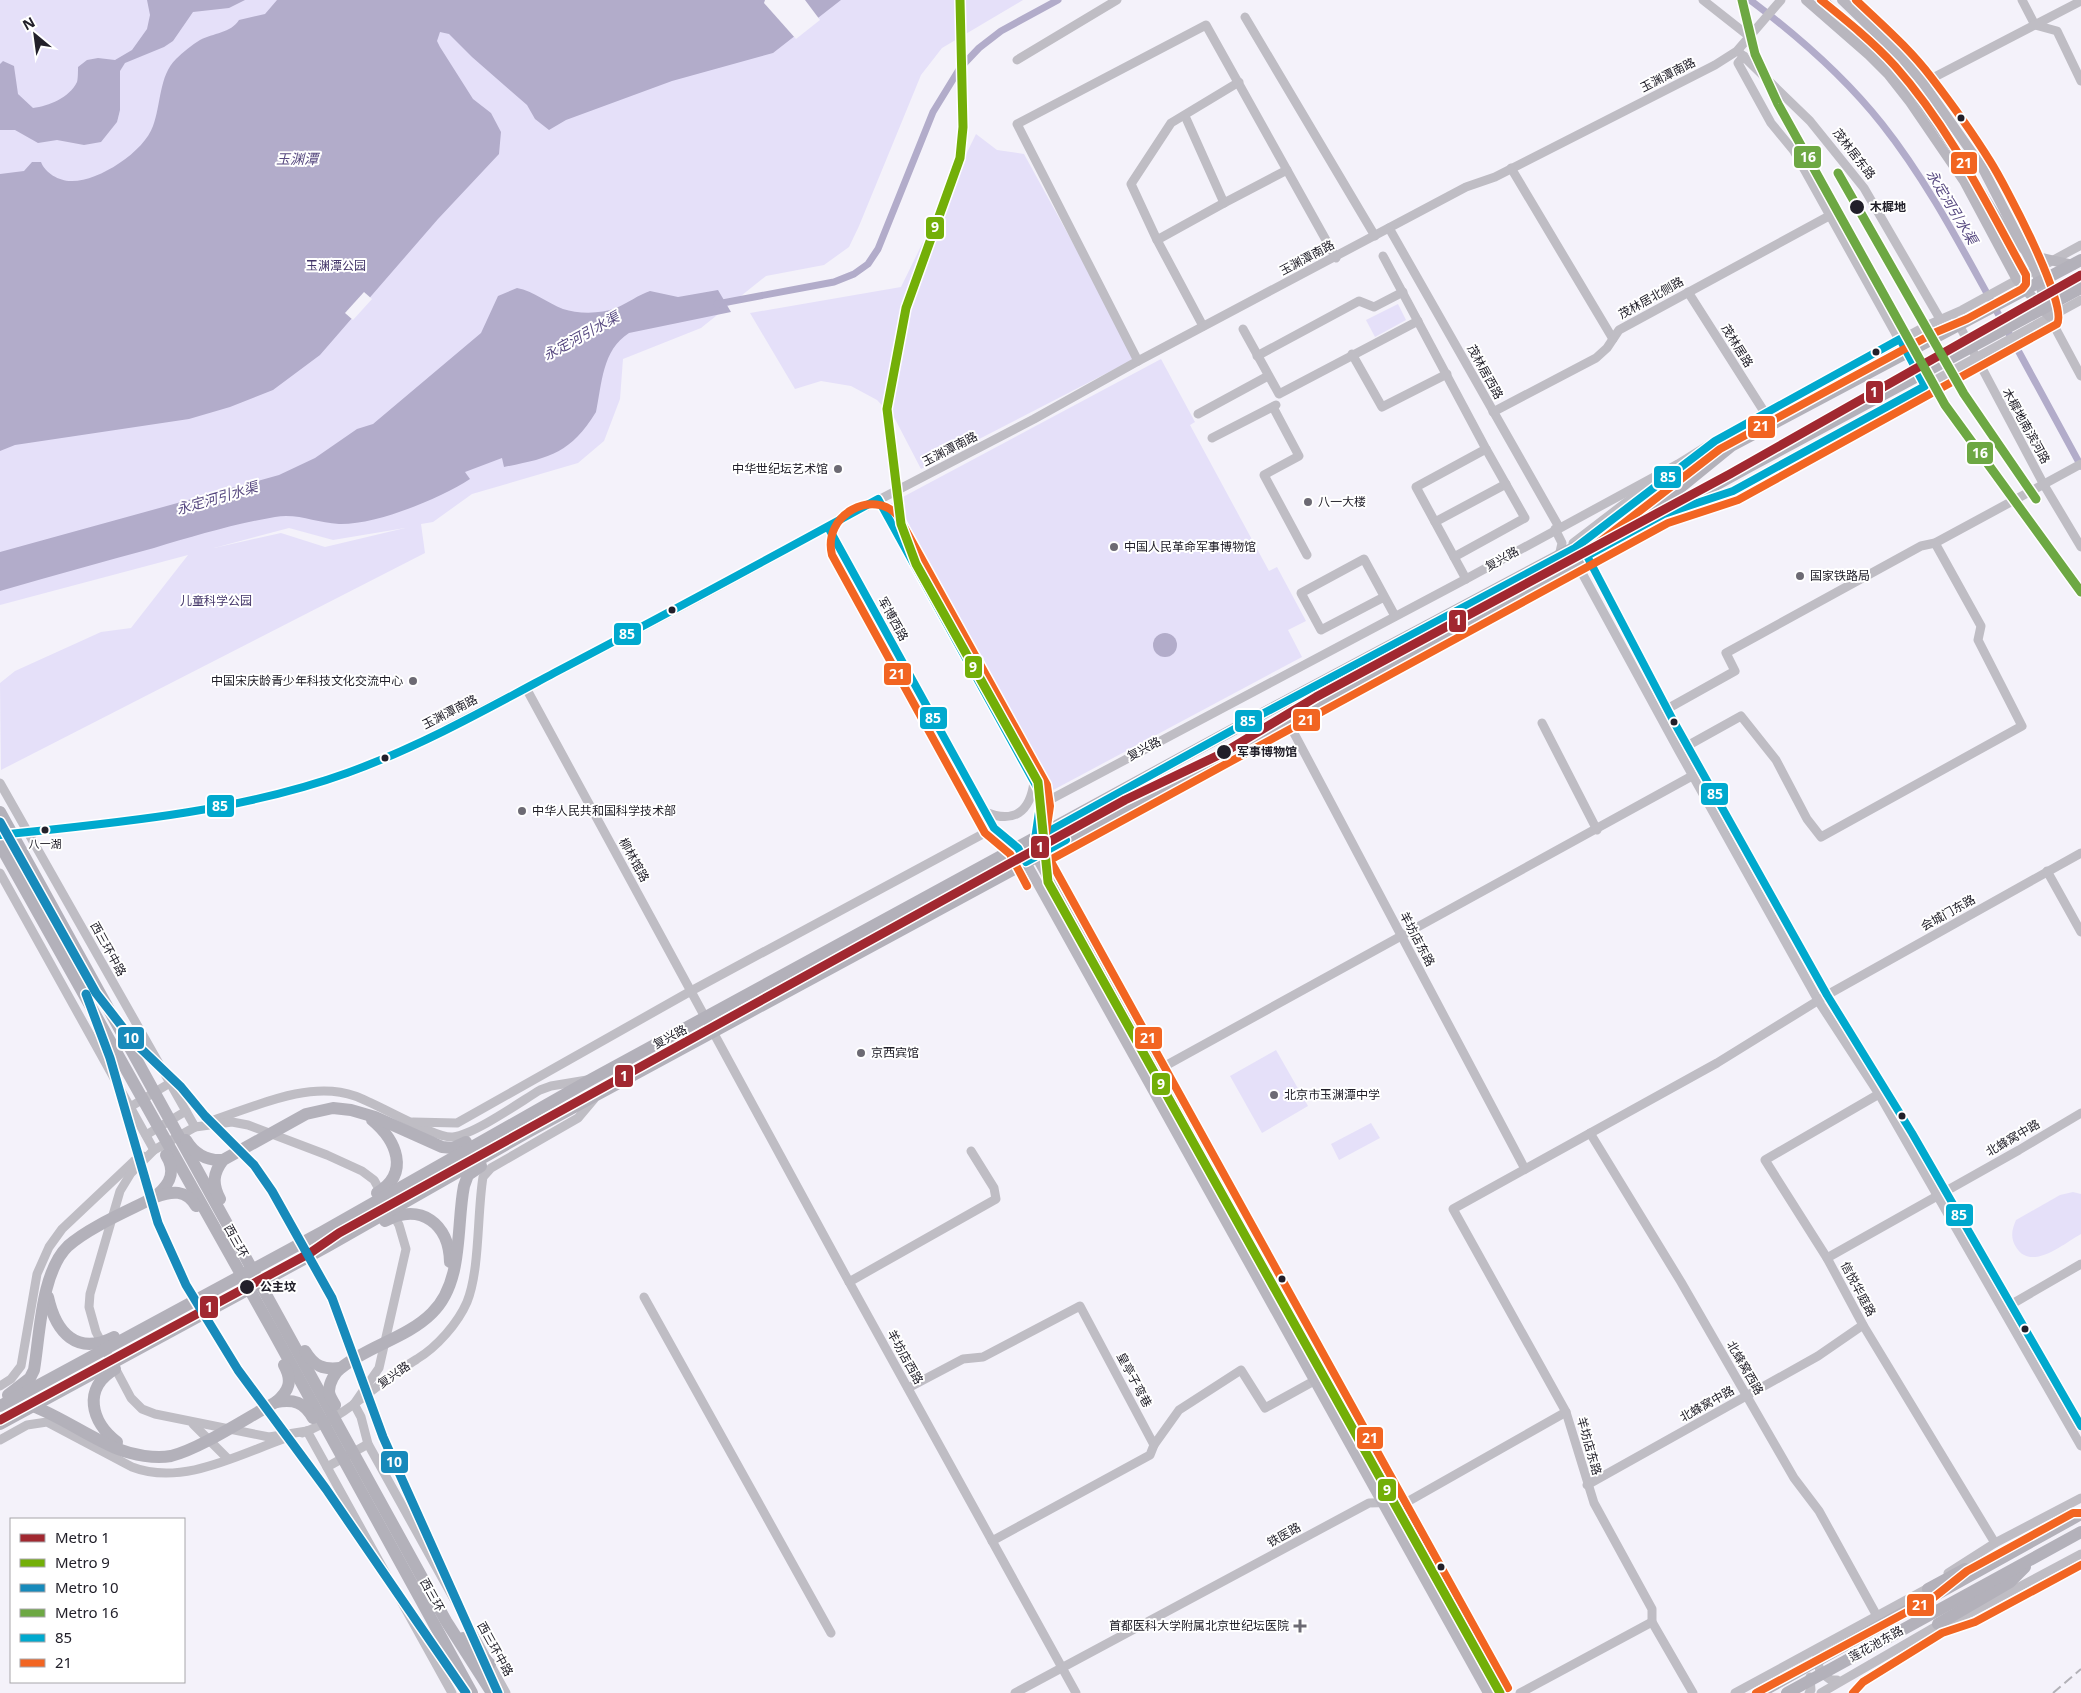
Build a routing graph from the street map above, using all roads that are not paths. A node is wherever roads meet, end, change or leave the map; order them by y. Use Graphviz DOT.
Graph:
graph roads {
  1 [pos="1117,0"];
  2 [pos="1703,0"];
  3 [pos="1781,0"];
  4 [pos="1806,0"];
  5 [pos="1822,0"];
  6 [pos="1842,0"];
  7 [pos="2022,0"];
  8 [pos="2081,1"];
  9 [pos="1245,17"];
  10 [pos="2034,25"];
  11 [pos="1752,33"];
  12 [pos="1740,54"];
  13 [pos="1902,58"];
  14 [pos="1017,60"];
  15 [pos="1888,74"];
  16 [pos="2081,81"];
  17 [pos="1239,82"];
  18 [pos="1923,83"];
  19 [pos="1184,116"];
  20 [pos="1982,167"];
  21 [pos="1511,168"];
  22 [pos="1287,170"];
  23 [pos="1964,181"];
  24 [pos="1224,204"];
  25 [pos="1829,216"];
  26 [pos="1389,228"];
  27 [pos="1375,236"];
  28 [pos="1156,240"];
  29 [pos="2081,244"];
  30 [pos="1383,256"];
  31 [pos="1336,258"];
  32 [pos="2081,260"];
  33 [pos="2081,265"];
  34 [pos="2036,270"];
  35 [pos="2081,276"];
  36 [pos="2017,280"];
  37 [pos="2081,288"];
  38 [pos="1403,292"];
  39 [pos="1688,292"];
  40 [pos="2081,300"];
  41 [pos="2046,309"];
  42 [pos="1953,314"];
  43 [pos="1940,319"];
  44 [pos="1418,321"];
  45 [pos="1203,326"];
  46 [pos="1243,329"];
  47 [pos="1613,339"];
  48 [pos="1900,339"];
  49 [pos="1352,354"];
  50 [pos="1257,356"];
  51 [pos="1987,357"];
  52 [pos="1138,361"];
  53 [pos="1978,362"];
  54 [pos="1446,374"];
  55 [pos="1268,376"];
  56 [pos="2081,376"];
  57 [pos="1925,386"];
  58 [pos="1278,394"];
  59 [pos="1273,406"];
  60 [pos="1493,412"];
  61 [pos="1765,413"];
  62 [pos="1198,414"];
  63 [pos="1212,438"];
  64 [pos="1715,441"];
  65 [pos="1486,449"];
  66 [pos="1678,464"];
  67 [pos="2081,464"];
  68 [pos="1506,484"];
  69 [pos="2044,484"];
  70 [pos="878,499"];
  71 [pos="866,506"];
  72 [pos="1664,514"];
  73 [pos="838,521"];
  74 [pos="1435,522"];
  75 [pos="828,527"];
  76 [pos="1557,528"];
  77 [pos="1935,543"];
  78 [pos="2081,547"];
  79 [pos="1575,548"];
  80 [pos="1560,552"];
  81 [pos="1307,555"];
  82 [pos="1454,557"];
  83 [pos="1581,559"];
  84 [pos="1535,570"];
  85 [pos="1593,570"];
  86 [pos="1583,575"];
  87 [pos="1466,579"];
  88 [pos="1384,597"];
  89 [pos="1395,616"];
  90 [pos="526,688"];
  91 [pos="1667,709"];
  92 [pos="1287,720"];
  93 [pos="1542,724"];
  94 [pos="1687,746"];
  95 [pos="1692,776"];
  96 [pos="1034,782"];
  97 [pos="0,783"];
  98 [pos="1040,805"];
  99 [pos="0,812"];
  100 [pos="986,812"];
  101 [pos="994,828"];
  102 [pos="1597,830"];
  103 [pos="40,831"];
  104 [pos="1035,839"];
  105 [pos="0,845"];
  106 [pos="1018,848"];
  107 [pos="2081,853"];
  108 [pos="1031,859"];
  109 [pos="2048,871"];
  110 [pos="0,873"];
  111 [pos="2081,932"];
  112 [pos="1402,938"];
  113 [pos="692,991"];
  114 [pos="1827,996"];
  115 [pos="1820,1002"];
  116 [pos="706,1018"];
  117 [pos="714,1032"];
  118 [pos="1164,1066"];
  119 [pos="592,1079"];
  120 [pos="170,1083"];
  121 [pos="1878,1094"];
  122 [pos="597,1095"];
  123 [pos="130,1107"];
  124 [pos="186,1111"];
  125 [pos="2081,1112"];
  126 [pos="364,1114"];
  127 [pos="521,1118"];
  128 [pos="413,1122"];
  129 [pos="164,1126"];
  130 [pos="195,1127"];
  131 [pos="528,1132"];
  132 [pos="1590,1133"];
  133 [pos="146,1135"];
  134 [pos="154,1150"];
  135 [pos="972,1151"];
  136 [pos="223,1160"];
  137 [pos="1525,1169"];
  138 [pos="1946,1190"];
  139 [pos="1936,1196"];
  140 [pos="155,1197"];
  141 [pos="1453,1209"];
  142 [pos="223,1230"];
  143 [pos="322,1232"];
  144 [pos="328,1246"];
  145 [pos="1828,1258"];
  146 [pos="2081,1264"];
  147 [pos="451,1278"];
  148 [pos="849,1282"];
  149 [pos="47,1291"];
  150 [pos="644,1297"];
  151 [pos="2012,1304"];
  152 [pos="156,1322"];
  153 [pos="1863,1325"];
  154 [pos="279,1329"];
  155 [pos="160,1337"];
  156 [pos="340,1368"];
  157 [pos="1314,1381"];
  158 [pos="0,1386"];
  159 [pos="908,1388"];
  160 [pos="1747,1396"];
  161 [pos="0,1401"];
  162 [pos="276,1402"];
  163 [pos="354,1404"];
  164 [pos="0,1406"];
  165 [pos="33,1406"];
  166 [pos="1566,1412"];
  167 [pos="190,1422"];
  168 [pos="0,1424"];
  169 [pos="332,1425"];
  170 [pos="2081,1426"];
  171 [pos="307,1431"];
  172 [pos="0,1440"];
  173 [pos="368,1444"];
  174 [pos="1154,1445"];
  175 [pos="2081,1446"];
  176 [pos="136,1454"];
  177 [pos="228,1459"];
  178 [pos="327,1467"];
  179 [pos="1587,1485"];
  180 [pos="2081,1498"];
  181 [pos="1388,1503"];
  182 [pos="2071,1503"];
  183 [pos="2081,1503"];
  184 [pos="2081,1509"];
  185 [pos="2059,1510"];
  186 [pos="2081,1514"];
  187 [pos="2081,1532"];
  188 [pos="992,1541"];
  189 [pos="2033,1541"];
  190 [pos="1995,1542"];
  191 [pos="2040,1554"];
  192 [pos="2081,1554"];
  193 [pos="1928,1589"];
  194 [pos="1992,1601"];
  195 [pos="1877,1616"];
  196 [pos="1652,1622"];
  197 [pos="447,1623"];
  198 [pos="1938,1624"];
  199 [pos="831,1633"];
  200 [pos="1920,1640"];
  201 [pos="1910,1641"];
  202 [pos="1823,1645"];
  203 [pos="452,1660"];
  204 [pos="1791,1662"];
  205 [pos="490,1664"];
  206 [pos="1062,1667"];
  207 [pos="1837,1680"];
  208 [pos="452,1693"];
  209 [pos="461,1693"];
  210 [pos="472,1693"];
  211 [pos="492,1693"];
  212 [pos="506,1693"];
  213 [pos="1015,1693"];
  214 [pos="1076,1693"];
  215 [pos="1488,1693"];
  216 [pos="1499,1693"];
  217 [pos="1520,1693"];
  218 [pos="1693,1693"];
  219 [pos="1735,1693"];
  220 [pos="1759,1693"];
  221 [pos="1787,1693"];
  222 [pos="1809,1693"];
  223 [pos="1814,1693"];
  224 [pos="1821,1693"];
  1 -- 14 [label="street"];
  2 -- 11 [label="street"];
  3 -- 11 [label="street, 玉渊潭南路"];
  4 -- 15 [label="main road"];
  5 -- 33 [label="main road"];
  6 -- 13 [label="main road"];
  7 -- 10 [label="street"];
  8 -- 10 [label="street"];
  9 -- 27 [label="street"];
  10 -- 16 [label="street"];
  10 -- 18 [label="street"];
  11 -- 12 [label="street, 玉渊潭南路"];
  12 -- 21 [label="street, 玉渊潭南路"];
  12 -- 25 [label="street"];
  12 -- 43 [label="street, 茂林居东路"];
  13 -- 15 [label="street"];
  13 -- 18 [label="main road"];
  15 -- 23 [label="main road"];
  17 -- 19 [label="street"];
  17 -- 22 [label="street"];
  17 -- 52 [label="street"];
  18 -- 20 [label="main road"];
  19 -- 24 [label="street"];
  19 -- 28 [label="street"];
  20 -- 23 [label="main road"];
  20 -- 34 [label="main road"];
  21 -- 26 [label="street, 玉渊潭南路"];
  21 -- 47 [label="street"];
  22 -- 24 [label="street"];
  22 -- 31 [label="street"];
  23 -- 36 [label="main road"];
  24 -- 28 [label="street"];
  25 -- 39 [label="street, 茂林居北侧路"];
  25 -- 48 [label="street"];
  26 -- 27 [label="street, 玉渊潭南路"];
  26 -- 60 [label="street, 茂林居西路"];
  27 -- 31 [label="street, 玉渊潭南路"];
  28 -- 45 [label="street"];
  29 -- 34 [label="street"];
  30 -- 38 [label="street"];
  31 -- 45 [label="street, 玉渊潭南路"];
  32 -- 79 [label="highway, 复兴路"];
  34 -- 36 [label="street"];
  34 -- 41 [label="main road"];
  35 -- 41 [label="street"];
  36 -- 41 [label="main road"];
  36 -- 42 [label="street, 复兴路"];
  37 -- 41 [label="highway"];
  38 -- 44 [label="street"];
  38 -- 50 [label="street"];
  39 -- 47 [label="street, 茂林居北侧路"];
  39 -- 61 [label="street, 茂林居路"];
  40 -- 41 [label="street, 复兴路"];
  41 -- 51 [label="street, 复兴路"];
  41 -- 51 [label="street"];
  41 -- 56 [label="street"];
  41 -- 72 [label="highway, 复兴路"];
  42 -- 43 [label="street, 复兴路"];
  42 -- 53 [label="street, 木樨地南滨河路"];
  43 -- 48 [label="street, 复兴路"];
  44 -- 49 [label="street"];
  44 -- 54 [label="street"];
  45 -- 52 [label="street, 玉渊潭南路"];
  46 -- 50 [label="street"];
  47 -- 60 [label="street, 茂林居北侧路"];
  48 -- 57 [label="street"];
  48 -- 61 [label="street, 复兴路"];
  49 -- 54 [label="street"];
  49 -- 58 [label="street"];
  50 -- 55 [label="street"];
  51 -- 53 [label="street"];
  52 -- 70 [label="street, 玉渊潭南路"];
  53 -- 57 [label="street, 复兴路"];
  53 -- 69 [label="street, 木樨地南滨河路"];
  54 -- 65 [label="street"];
  55 -- 58 [label="street"];
  55 -- 62 [label="street"];
  57 -- 72 [label="street, 复兴路"];
  58 -- 59 [label="street"];
  59 -- 63 [label="street"];
  59 -- 81 [label="street"];
  60 -- 76 [label="street, 茂林居西路"];
  61 -- 64 [label="street, 复兴路"];
  64 -- 66 [label="street, 复兴路"];
  64 -- 79 [label="street"];
  65 -- 68 [label="street"];
  65 -- 74 [label="street"];
  66 -- 76 [label="street, 复兴路"];
  66 -- 80 [label="street"];
  67 -- 69 [label="street"];
  68 -- 74 [label="street"];
  68 -- 82 [label="street"];
  69 -- 77 [label="street"];
  69 -- 78 [label="street, 木樨地南滨河路"];
  70 -- 71 [label="street, 玉渊潭南路"];
  70 -- 96 [label="street"];
  72 -- 83 [label="highway, 复兴路"];
  73 -- 75 [label="street, 玉渊潭南路"];
  74 -- 82 [label="street"];
  75 -- 90 [label="street, 玉渊潭南路"];
  75 -- 100 [label="street, 军博西路"];
  76 -- 80 [label="street, 茂林居西路"];
  76 -- 87 [label="street, 复兴路"];
  77 -- 91 [label="street"];
  77 -- 94 [label="street"];
  79 -- 84 [label="highway, 复兴路"];
  80 -- 84 [label="street"];
  82 -- 87 [label="street"];
  83 -- 85 [label="street"];
  83 -- 86 [label="street"];
  83 -- 92 [label="highway, 复兴路"];
  84 -- 104 [label="highway, 复兴路"];
  85 -- 86 [label="street"];
  85 -- 91 [label="street"];
  86 -- 95 [label="street"];
  87 -- 89 [label="street, 复兴路"];
  88 -- 88 [label="street"];
  88 -- 89 [label="street"];
  89 -- 98 [label="street, 复兴路"];
  90 -- 103 [label="street, 玉渊潭南路"];
  90 -- 113 [label="street, 柳林馆路"];
  91 -- 94 [label="street"];
  92 -- 108 [label="highway, 复兴路"];
  92 -- 112 [label="street, 羊坊店东路"];
  93 -- 102 [label="street"];
  94 -- 114 [label="street"];
  95 -- 102 [label="street"];
  95 -- 115 [label="street"];
  96 -- 98 [label="street"];
  96 -- 100 [label="street"];
  97 -- 120 [label="street, 西三环中路"];
  98 -- 104 [label="street"];
  99 -- 129 [label="highway, 西三环"];
  100 -- 101 [label="street, 军博西路"];
  101 -- 106 [label="street, 军博西路"];
  101 -- 113 [label="street, 复兴路"];
  102 -- 112 [label="street"];
  104 -- 106 [label="highway, 复兴路"];
  104 -- 108 [label="main road"];
  105 -- 129 [label="highway, 西三环"];
  106 -- 108 [label="main road"];
  106 -- 116 [label="highway, 复兴路"];
  107 -- 109 [label="street, 会城门东路"];
  108 -- 117 [label="highway, 复兴路"];
  108 -- 157 [label="main road"];
  108 -- 181 [label="main road"];
  109 -- 111 [label="street"];
  109 -- 114 [label="street, 会城门东路"];
  110 -- 123 [label="street"];
  112 -- 118 [label="street"];
  112 -- 137 [label="street, 羊坊店东路"];
  113 -- 116 [label="street, 柳林馆路"];
  113 -- 128 [label="street, 复兴路"];
  114 -- 115 [label="street, 会城门东路"];
  114 -- 138 [label="street"];
  115 -- 121 [label="street"];
  115 -- 132 [label="street, 会城门东路"];
  116 -- 117 [label="street, 柳林馆路"];
  116 -- 119 [label="highway, 复兴路"];
  117 -- 122 [label="highway, 复兴路"];
  117 -- 148 [label="street, 羊坊店西路"];
  119 -- 127 [label="highway, 复兴路"];
  119 -- 128 [label="street, 复兴路"];
  120 -- 123 [label="street"];
  120 -- 124 [label="street, 西三环中路"];
  121 -- 139 [label="street"];
  121 -- 145 [label="street, 信悦华庭路"];
  122 -- 131 [label="highway, 复兴路"];
  122 -- 163 [label="street, 复兴路"];
  123 -- 133 [label="street"];
  124 -- 130 [label="street, 西三环中路"];
  124 -- 133 [label="street"];
  125 -- 138 [label="street, 北蜂窝中路"];
  126 -- 127 [label="highway"];
  126 -- 136 [label="highway"];
  126 -- 143 [label="highway"];
  127 -- 143 [label="highway, 复兴路"];
  128 -- 130 [label="street, 复兴路"];
  129 -- 136 [label="highway"];
  129 -- 140 [label="highway"];
  129 -- 142 [label="highway, 西三环"];
  130 -- 134 [label="street"];
  130 -- 163 [label="street"];
  131 -- 144 [label="highway, 复兴路"];
  131 -- 147 [label="highway"];
  132 -- 137 [label="street, 会城门东路"];
  132 -- 160 [label="street, 北蜂窝西路"];
  133 -- 134 [label="street"];
  134 -- 158 [label="street"];
  134 -- 167 [label="street"];
  135 -- 148 [label="street"];
  136 -- 142 [label="highway"];
  137 -- 141 [label="street, 会城门东路"];
  138 -- 139 [label="street, 北蜂窝中路"];
  138 -- 151 [label="street"];
  139 -- 145 [label="street, 北蜂窝中路"];
  139 -- 175 [label="street"];
  140 -- 142 [label="highway"];
  140 -- 149 [label="highway"];
  141 -- 166 [label="street, 羊坊店东路"];
  142 -- 154 [label="highway, 西三环"];
  143 -- 152 [label="highway, 复兴路"];
  144 -- 147 [label="highway"];
  144 -- 155 [label="highway, 复兴路"];
  145 -- 153 [label="street, 信悦华庭路"];
  146 -- 151 [label="street"];
  147 -- 156 [label="highway"];
  148 -- 159 [label="street, 羊坊店西路"];
  149 -- 152 [label="highway"];
  149 -- 161 [label="highway"];
  150 -- 199 [label="street"];
  151 -- 170 [label="street"];
  152 -- 164 [label="highway, 复兴路"];
  153 -- 160 [label="street, 北蜂窝中路"];
  153 -- 190 [label="street, 信悦华庭路"];
  154 -- 156 [label="highway"];
  154 -- 162 [label="highway"];
  154 -- 169 [label="highway, 西三环"];
  155 -- 165 [label="highway, 复兴路"];
  155 -- 176 [label="highway"];
  156 -- 169 [label="highway"];
  157 -- 174 [label="street"];
  157 -- 181 [label="main road"];
  159 -- 174 [label="street, 皇亭子弯巷"];
  159 -- 188 [label="street, 羊坊店西路"];
  160 -- 179 [label="street, 北蜂窝中路"];
  160 -- 195 [label="street, 北蜂窝西路"];
  162 -- 169 [label="highway"];
  162 -- 176 [label="highway"];
  163 -- 171 [label="street, 复兴路"];
  163 -- 173 [label="street, 西三环中路"];
  165 -- 168 [label="highway, 复兴路"];
  165 -- 176 [label="highway"];
  166 -- 179 [label="street, 羊坊店东路"];
  166 -- 181 [label="street, 铁医路"];
  167 -- 171 [label="street"];
  167 -- 177 [label="street"];
  169 -- 197 [label="highway, 西三环"];
  169 -- 203 [label="highway, 西三环"];
  171 -- 177 [label="street, 复兴路"];
  171 -- 178 [label="street"];
  172 -- 177 [label="street, 复兴路"];
  173 -- 178 [label="street"];
  173 -- 205 [label="street, 西三环中路"];
  174 -- 188 [label="street"];
  178 -- 208 [label="street"];
  179 -- 196 [label="street, 羊坊店东路"];
  180 -- 182 [label="street, 莲花池东路"];
  181 -- 206 [label="street, 铁医路"];
  181 -- 215 [label="main road"];
  181 -- 216 [label="main road"];
  182 -- 183 [label="street"];
  182 -- 185 [label="street, 莲花池东路"];
  184 -- 185 [label="street"];
  185 -- 190 [label="street, 莲花池东路"];
  186 -- 189 [label="highway"];
  187 -- 191 [label="highway, 莲花池东路"];
  188 -- 206 [label="street, 羊坊店西路"];
  189 -- 193 [label="highway"];
  189 -- 220 [label="highway, 莲花池东路"];
  190 -- 193 [label="street, 莲花池东路"];
  191 -- 198 [label="highway"];
  191 -- 221 [label="highway, 莲花池东路"];
  192 -- 194 [label="street, 莲花池东路"];
  193 -- 195 [label="street, 莲花池东路"];
  194 -- 198 [label="street, 莲花池东路"];
  194 -- 200 [label="street"];
  195 -- 202 [label="street, 莲花池东路"];
  196 -- 217 [label="street"];
  196 -- 218 [label="street, 羊坊店东路"];
  197 -- 205 [label="highway"];
  197 -- 211 [label="highway, 西三环"];
  198 -- 201 [label="street, 莲花池东路"];
  201 -- 207 [label="street, 莲花池东路"];
  201 -- 224 [label="street, 莲花池东路"];
  202 -- 204 [label="street, 莲花池东路"];
  202 -- 207 [label="street"];
  203 -- 209 [label="highway"];
  203 -- 210 [label="highway, 西三环"];
  204 -- 219 [label="street, 莲花池东路"];
  204 -- 222 [label="street"];
  205 -- 212 [label="street, 西三环中路"];
  206 -- 213 [label="street, 铁医路"];
  206 -- 214 [label="street, 羊坊店西路"];
  207 -- 223 [label="street, 莲花池东路"];
}
